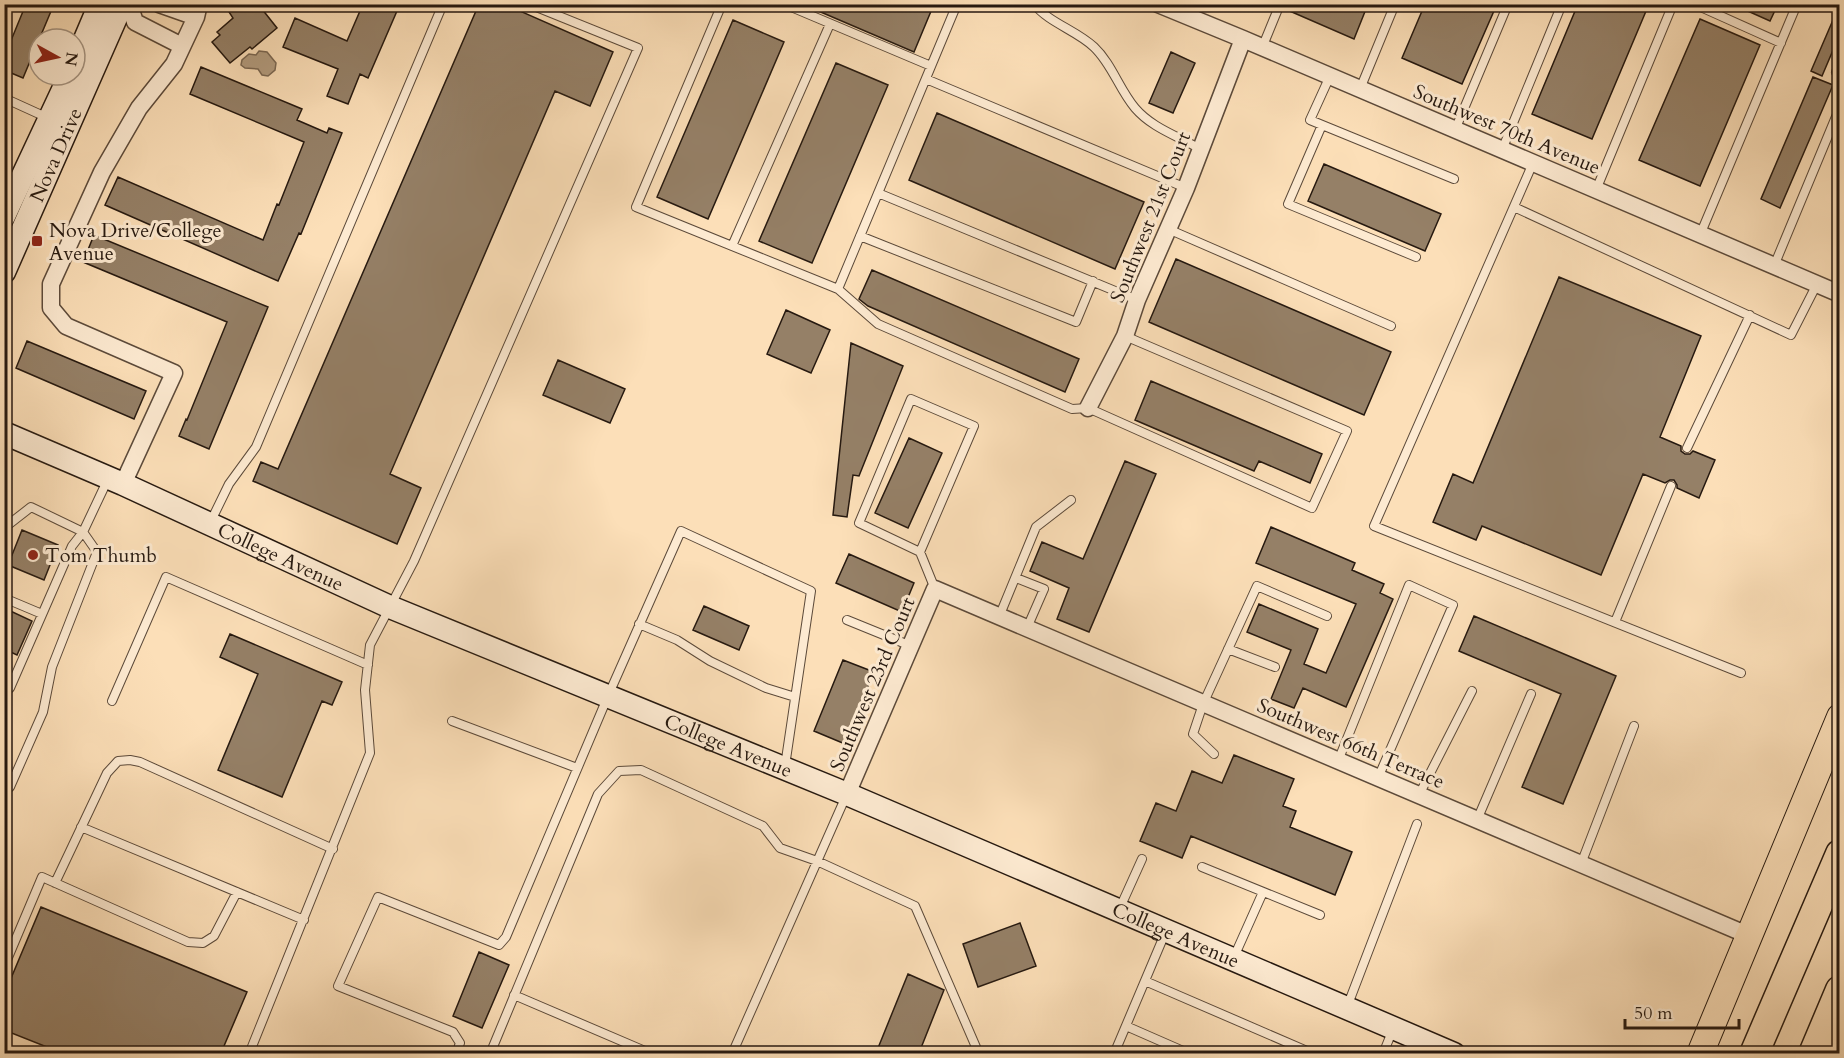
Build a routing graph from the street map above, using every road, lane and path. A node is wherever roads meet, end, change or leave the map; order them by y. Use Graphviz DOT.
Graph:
graph roads {
  1 [pos="100,4"];
  2 [pos="122,4"];
  3 [pos="129,4"];
  4 [pos="159,4"];
  5 [pos="443,4"];
  6 [pos="529,4"];
  7 [pos="722,4"];
  8 [pos="784,4"];
  9 [pos="957,4"];
  10 [pos="1034,4"];
  11 [pos="1158,4"];
  12 [pos="1280,4"];
  13 [pos="1395,4"];
  14 [pos="1508,4"];
  15 [pos="1562,4"];
  16 [pos="1673,4"];
  17 [pos="1694,4"];
  18 [pos="1797,4"];
  19 [pos="197,11"];
  20 [pos="830,24"];
  21 [pos="87,35"];
  22 [pos="1243,39"];
  23 [pos="1781,43"];
  24 [pos="182,46"];
  25 [pos="1262,48"];
  26 [pos="1839,63"];
  27 [pos="931,66"];
  28 [pos="1839,74"];
  29 [pos="1330,76"];
  30 [pos="926,80"];
  31 [pos="65,87"];
  32 [pos="1360,89"];
  33 [pos="4,98"];
  34 [pos="1839,107"];
  35 [pos="51,119"];
  36 [pos="1322,125"];
  37 [pos="1455,130"];
  38 [pos="1200,149"];
  39 [pos="1502,150"];
  40 [pos="1533,163"];
  41 [pos="1454,180"];
  42 [pos="1186,188"];
  43 [pos="1596,190"];
  44 [pos="878,193"];
  45 [pos="1514,207"];
  46 [pos="4,216"];
  47 [pos="1168,229"];
  48 [pos="1700,235"];
  49 [pos="860,236"];
  50 [pos="732,246"];
  51 [pos="1416,256"];
  52 [pos="1774,266"];
  53 [pos="4,272"];
  54 [pos="1093,281"];
  55 [pos="1817,284"];
  56 [pos="838,290"];
  57 [pos="1839,294"];
  58 [pos="1137,300"];
  59 [pos="1750,315"];
  60 [pos="1391,326"];
  61 [pos="1125,336"];
  62 [pos="1088,408"];
  63 [pos="4,433"];
  64 [pos="1688,448"];
  65 [pos="116,481"];
  66 [pos="1671,486"];
  67 [pos="1071,500"];
  68 [pos="210,523"];
  69 [pos="4,528"];
  70 [pos="83,532"];
  71 [pos="920,552"];
  72 [pos="1016,578"];
  73 [pos="935,590"];
  74 [pos="4,598"];
  75 [pos="390,607"];
  76 [pos="42,614"];
  77 [pos="1327,616"];
  78 [pos="999,617"];
  79 [pos="847,620"];
  80 [pos="1616,622"];
  81 [pos="639,624"];
  82 [pos="1027,628"];
  83 [pos="911,646"];
  84 [pos="1228,649"];
  85 [pos="368,665"];
  86 [pos="1275,667"];
  87 [pos="1741,673"];
  88 [pos="4,686"];
  89 [pos="1472,691"];
  90 [pos="1532,694"];
  91 [pos="608,696"];
  92 [pos="795,697"];
  93 [pos="112,701"];
  94 [pos="1203,704"];
  95 [pos="1839,717"];
  96 [pos="452,721"];
  97 [pos="1634,726"];
  98 [pos="1214,754"];
  99 [pos="1338,761"];
  100 [pos="578,768"];
  101 [pos="784,768"];
  102 [pos="1378,778"];
  103 [pos="4,785"];
  104 [pos="847,794"];
  105 [pos="1419,795"];
  106 [pos="1478,820"];
  107 [pos="1417,824"];
  108 [pos="81,827"];
  109 [pos="333,849"];
  110 [pos="1839,854"];
  111 [pos="1142,859"];
  112 [pos="818,861"];
  113 [pos="1581,865"];
  114 [pos="1203,867"];
  115 [pos="55,883"];
  116 [pos="237,892"];
  117 [pos="1263,892"];
  118 [pos="1119,910"];
  119 [pos="1320,915"];
  120 [pos="304,920"];
  121 [pos="1166,931"];
  122 [pos="1750,936"];
  123 [pos="1233,959"];
  124 [pos="4,967"];
  125 [pos="1145,981"];
  126 [pos="1839,990"];
  127 [pos="514,995"];
  128 [pos="1347,1008"];
  129 [pos="1126,1026"];
  130 [pos="1394,1028"];
  131 [pos="249,1053"];
  132 [pos="456,1053"];
  133 [pos="490,1053"];
  134 [pos="652,1053"];
  135 [pos="732,1053"];
  136 [pos="979,1053"];
  137 [pos="1114,1053"];
  138 [pos="1190,1053"];
  139 [pos="1314,1053"];
  140 [pos="1383,1053"];
  141 [pos="1454,1053"];
  142 [pos="1700,1053"];
  143 [pos="1755,1053"];
  144 [pos="1813,1053"];
  1 -- 21 [label="street"];
  2 -- 53 [label="street, Nova Drive"];
  3 -- 24 [label="street"];
  4 -- 19 [label="street"];
  5 -- 68 [label="lane"];
  6 -- 75 [label="lane"];
  7 -- 50 [label="lane"];
  8 -- 20 [label="lane"];
  9 -- 27 [label="lane"];
  10 -- 38 [label="lane"];
  11 -- 22 [label="street, Southwest 70th Avenue"];
  12 -- 25 [label="lane"];
  13 -- 32 [label="lane"];
  14 -- 37 [label="lane"];
  15 -- 39 [label="lane"];
  16 -- 43 [label="lane"];
  17 -- 23 [label="lane"];
  18 -- 23 [label="lane"];
  19 -- 24 [label="street"];
  20 -- 27 [label="lane"];
  20 -- 50 [label="lane"];
  22 -- 25 [label="street, Southwest 70th Avenue"];
  22 -- 38 [label="street, Southwest 21st Court"];
  23 -- 48 [label="lane"];
  24 -- 65 [label="street"];
  25 -- 29 [label="street, Southwest 70th Avenue"];
  26 -- 28 [label="lane"];
  27 -- 30 [label="lane"];
  29 -- 32 [label="street, Southwest 70th Avenue"];
  29 -- 36 [label="lane"];
  30 -- 42 [label="lane"];
  30 -- 44 [label="lane"];
  31 -- 35 [label="street, Nova Drive"];
  32 -- 37 [label="street, Southwest 70th Avenue"];
  33 -- 35 [label="lane"];
  34 -- 52 [label="lane"];
  35 -- 46 [label="street, Nova Drive"];
  36 -- 41 [label="lane"];
  36 -- 51 [label="lane"];
  37 -- 39 [label="street, Southwest 70th Avenue"];
  38 -- 42 [label="street, Southwest 21st Court"];
  39 -- 40 [label="street, Southwest 70th Avenue"];
  40 -- 43 [label="street, Southwest 70th Avenue"];
  40 -- 45 [label="lane"];
  42 -- 47 [label="street, Southwest 21st Court"];
  43 -- 48 [label="street, Southwest 70th Avenue"];
  44 -- 49 [label="lane"];
  44 -- 54 [label="lane"];
  45 -- 59 [label="lane"];
  45 -- 80 [label="lane"];
  47 -- 58 [label="street, Southwest 21st Court"];
  47 -- 60 [label="lane"];
  48 -- 52 [label="street, Southwest 70th Avenue"];
  49 -- 54 [label="lane"];
  49 -- 56 [label="lane"];
  50 -- 56 [label="lane"];
  52 -- 55 [label="street, Southwest 70th Avenue"];
  54 -- 58 [label="lane"];
  55 -- 57 [label="street, Southwest 70th Avenue"];
  55 -- 59 [label="lane"];
  56 -- 62 [label="lane"];
  58 -- 61 [label="street, Southwest 21st Court"];
  59 -- 64 [label="lane"];
  61 -- 62 [label="street, Southwest 21st Court"];
  61 -- 62 [label="lane"];
  63 -- 65 [label="street, College Avenue"];
  65 -- 68 [label="street, College Avenue"];
  65 -- 70 [label="lane"];
  66 -- 80 [label="lane"];
  67 -- 72 [label="lane"];
  68 -- 75 [label="street, College Avenue"];
  69 -- 70 [label="lane"];
  70 -- 76 [label="lane"];
  70 -- 103 [label="lane"];
  71 -- 71 [label="lane"];
  71 -- 73 [label="lane"];
  72 -- 78 [label="lane"];
  72 -- 82 [label="lane"];
  73 -- 78 [label="street, Southwest 66th Terrace"];
  73 -- 83 [label="street, Southwest 23rd Court"];
  74 -- 76 [label="lane"];
  75 -- 85 [label="lane"];
  75 -- 91 [label="street, College Avenue"];
  76 -- 88 [label="lane"];
  77 -- 84 [label="lane"];
  78 -- 82 [label="street, Southwest 66th Terrace"];
  79 -- 83 [label="lane"];
  80 -- 87 [label="lane"];
  81 -- 91 [label="lane"];
  81 -- 92 [label="lane"];
  81 -- 92 [label="lane"];
  82 -- 94 [label="street, Southwest 66th Terrace"];
  83 -- 104 [label="street, Southwest 23rd Court"];
  84 -- 86 [label="lane"];
  84 -- 94 [label="lane"];
  85 -- 93 [label="lane"];
  85 -- 109 [label="lane"];
  89 -- 105 [label="lane"];
  90 -- 106 [label="lane"];
  91 -- 100 [label="lane"];
  91 -- 101 [label="street, College Avenue"];
  92 -- 101 [label="lane"];
  94 -- 98 [label="lane"];
  94 -- 99 [label="street, Southwest 66th Terrace"];
  95 -- 122 [label="main road"];
  96 -- 100 [label="lane"];
  97 -- 113 [label="lane"];
  99 -- 102 [label="street, Southwest 66th Terrace"];
  99 -- 102 [label="lane"];
  100 -- 132 [label="lane"];
  101 -- 104 [label="street, College Avenue"];
  102 -- 105 [label="street, Southwest 66th Terrace"];
  104 -- 112 [label="lane"];
  104 -- 118 [label="street, College Avenue"];
  105 -- 106 [label="street, Southwest 66th Terrace"];
  106 -- 113 [label="street, Southwest 66th Terrace"];
  107 -- 128 [label="lane"];
  108 -- 109 [label="lane"];
  108 -- 115 [label="lane"];
  108 -- 116 [label="lane"];
  109 -- 120 [label="lane"];
  110 -- 143 [label="highway"];
  111 -- 118 [label="lane"];
  112 -- 127 [label="lane"];
  112 -- 135 [label="lane"];
  112 -- 136 [label="lane"];
  113 -- 122 [label="street, Southwest 66th Terrace"];
  114 -- 117 [label="lane"];
  115 -- 116 [label="lane"];
  115 -- 124 [label="lane"];
  116 -- 120 [label="lane"];
  117 -- 119 [label="lane"];
  117 -- 123 [label="lane"];
  118 -- 121 [label="street, College Avenue"];
  120 -- 131 [label="lane"];
  121 -- 123 [label="street, College Avenue"];
  121 -- 125 [label="lane"];
  122 -- 142 [label="main road"];
  123 -- 128 [label="street, College Avenue"];
  125 -- 129 [label="lane"];
  125 -- 139 [label="lane"];
  126 -- 144 [label="highway"];
  127 -- 133 [label="lane"];
  127 -- 134 [label="lane"];
  128 -- 130 [label="street, College Avenue"];
  129 -- 137 [label="lane"];
  129 -- 138 [label="lane"];
  130 -- 140 [label="lane"];
  130 -- 141 [label="street, College Avenue"];
}
